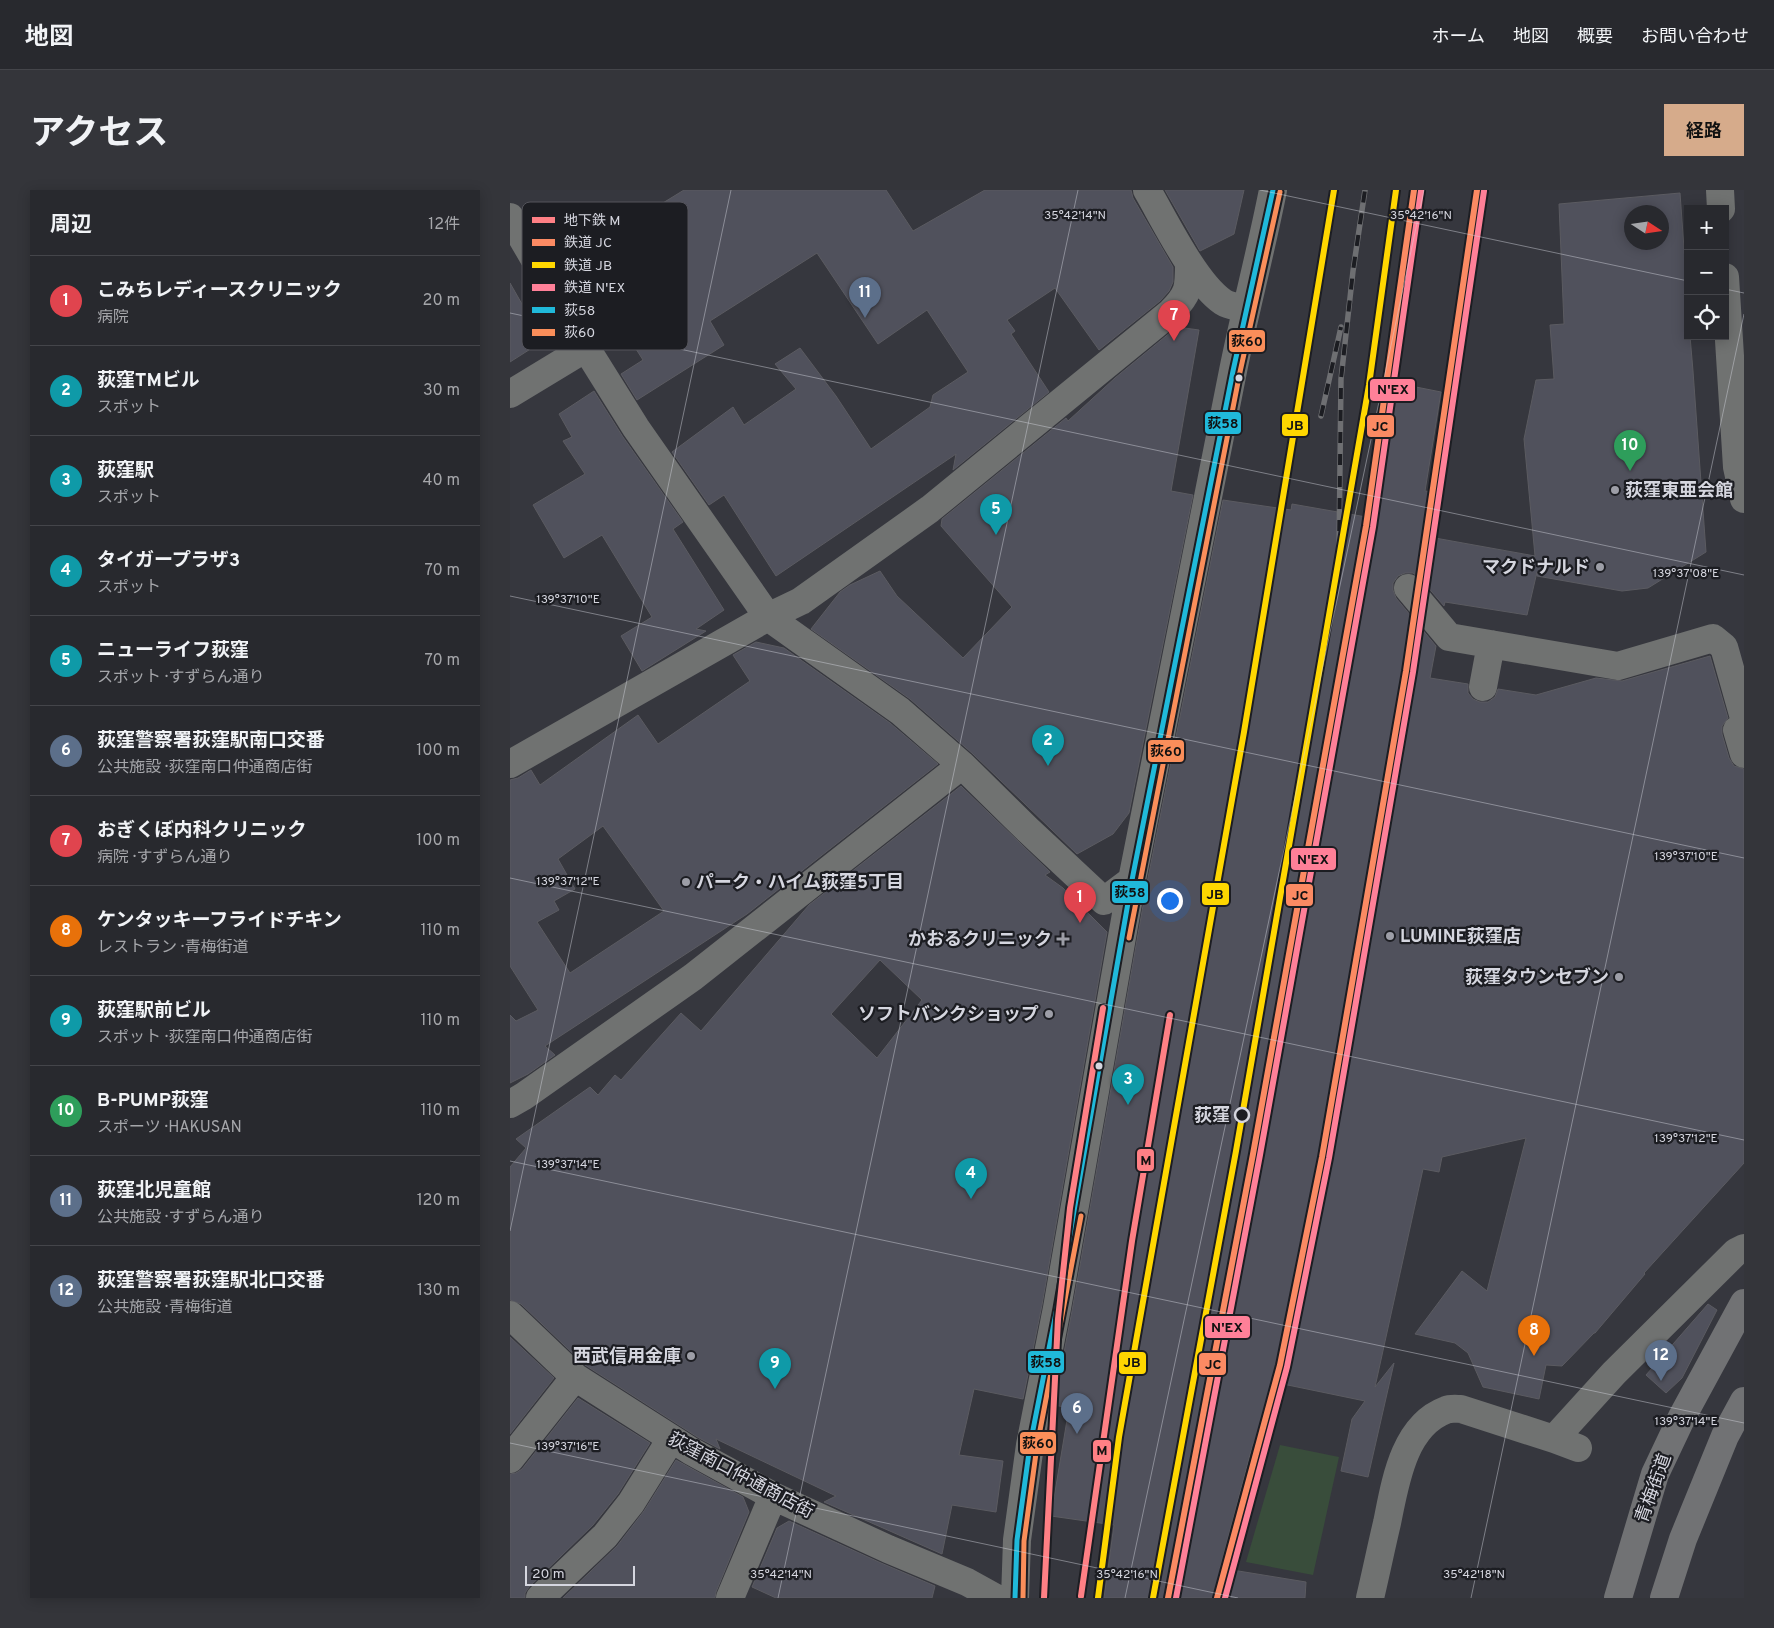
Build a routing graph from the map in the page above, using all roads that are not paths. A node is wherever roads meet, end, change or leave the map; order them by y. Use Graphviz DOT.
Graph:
graph roads {
  1 [pos="1147,190"];
  2 [pos="1273,190"];
  3 [pos="1720,190"];
  4 [pos="1721,205"];
  5 [pos="510,217"];
  6 [pos="522,238"];
  7 [pos="1189,263"];
  8 [pos="1732,295"];
  9 [pos="1246,309"];
  10 [pos="583,350"];
  11 [pos="587,350"];
  12 [pos="510,394"];
  13 [pos="1744,499"];
  14 [pos="1408,588"];
  15 [pos="768,617"];
  16 [pos="1491,644"];
  17 [pos="1483,687"];
  18 [pos="1744,718"];
  19 [pos="1744,728"];
  20 [pos="1744,754"];
  21 [pos="510,764"];
  22 [pos="962,765"];
  23 [pos="1132,880"];
  24 [pos="510,1104"];
  25 [pos="1744,1248"];
  26 [pos="1744,1303"];
  27 [pos="510,1315"];
  28 [pos="575,1377"];
  29 [pos="1744,1401"];
  30 [pos="671,1439"];
  31 [pos="510,1459"];
  32 [pos="773,1496"];
  33 [pos="540,1598"];
  34 [pos="730,1598"];
  35 [pos="996,1598"];
  36 [pos="1015,1598"];
  37 [pos="1370,1598"];
  38 [pos="1618,1598"];
  39 [pos="1664,1598"];
  1 -- 7 [label="street"];
  2 -- 9 [label="street"];
  3 -- 4 [label="street"];
  5 -- 6 [label="street"];
  7 -- 9 [label="street"];
  7 -- 15 [label="street"];
  8 -- 13 [label="street"];
  9 -- 23 [label="street"];
  10 -- 12 [label="street"];
  11 -- 15 [label="street"];
  14 -- 16 [label="street"];
  15 -- 21 [label="street"];
  15 -- 22 [label="street"];
  16 -- 17 [label="street"];
  16 -- 18 [label="street"];
  19 -- 20 [label="street"];
  22 -- 23 [label="street"];
  22 -- 24 [label="street"];
  23 -- 36 [label="street"];
  25 -- 37 [label="street"];
  26 -- 38 [label="main road, 青梅街道"];
  27 -- 28 [label="street, 荻窪南口仲通商店街"];
  28 -- 30 [label="street, 荻窪南口仲通商店街"];
  28 -- 31 [label="street"];
  29 -- 39 [label="main road"];
  30 -- 32 [label="street, 荻窪南口仲通商店街"];
  30 -- 33 [label="street"];
  32 -- 34 [label="street"];
  32 -- 35 [label="street, 荻窪南口仲通商店街"];
}
